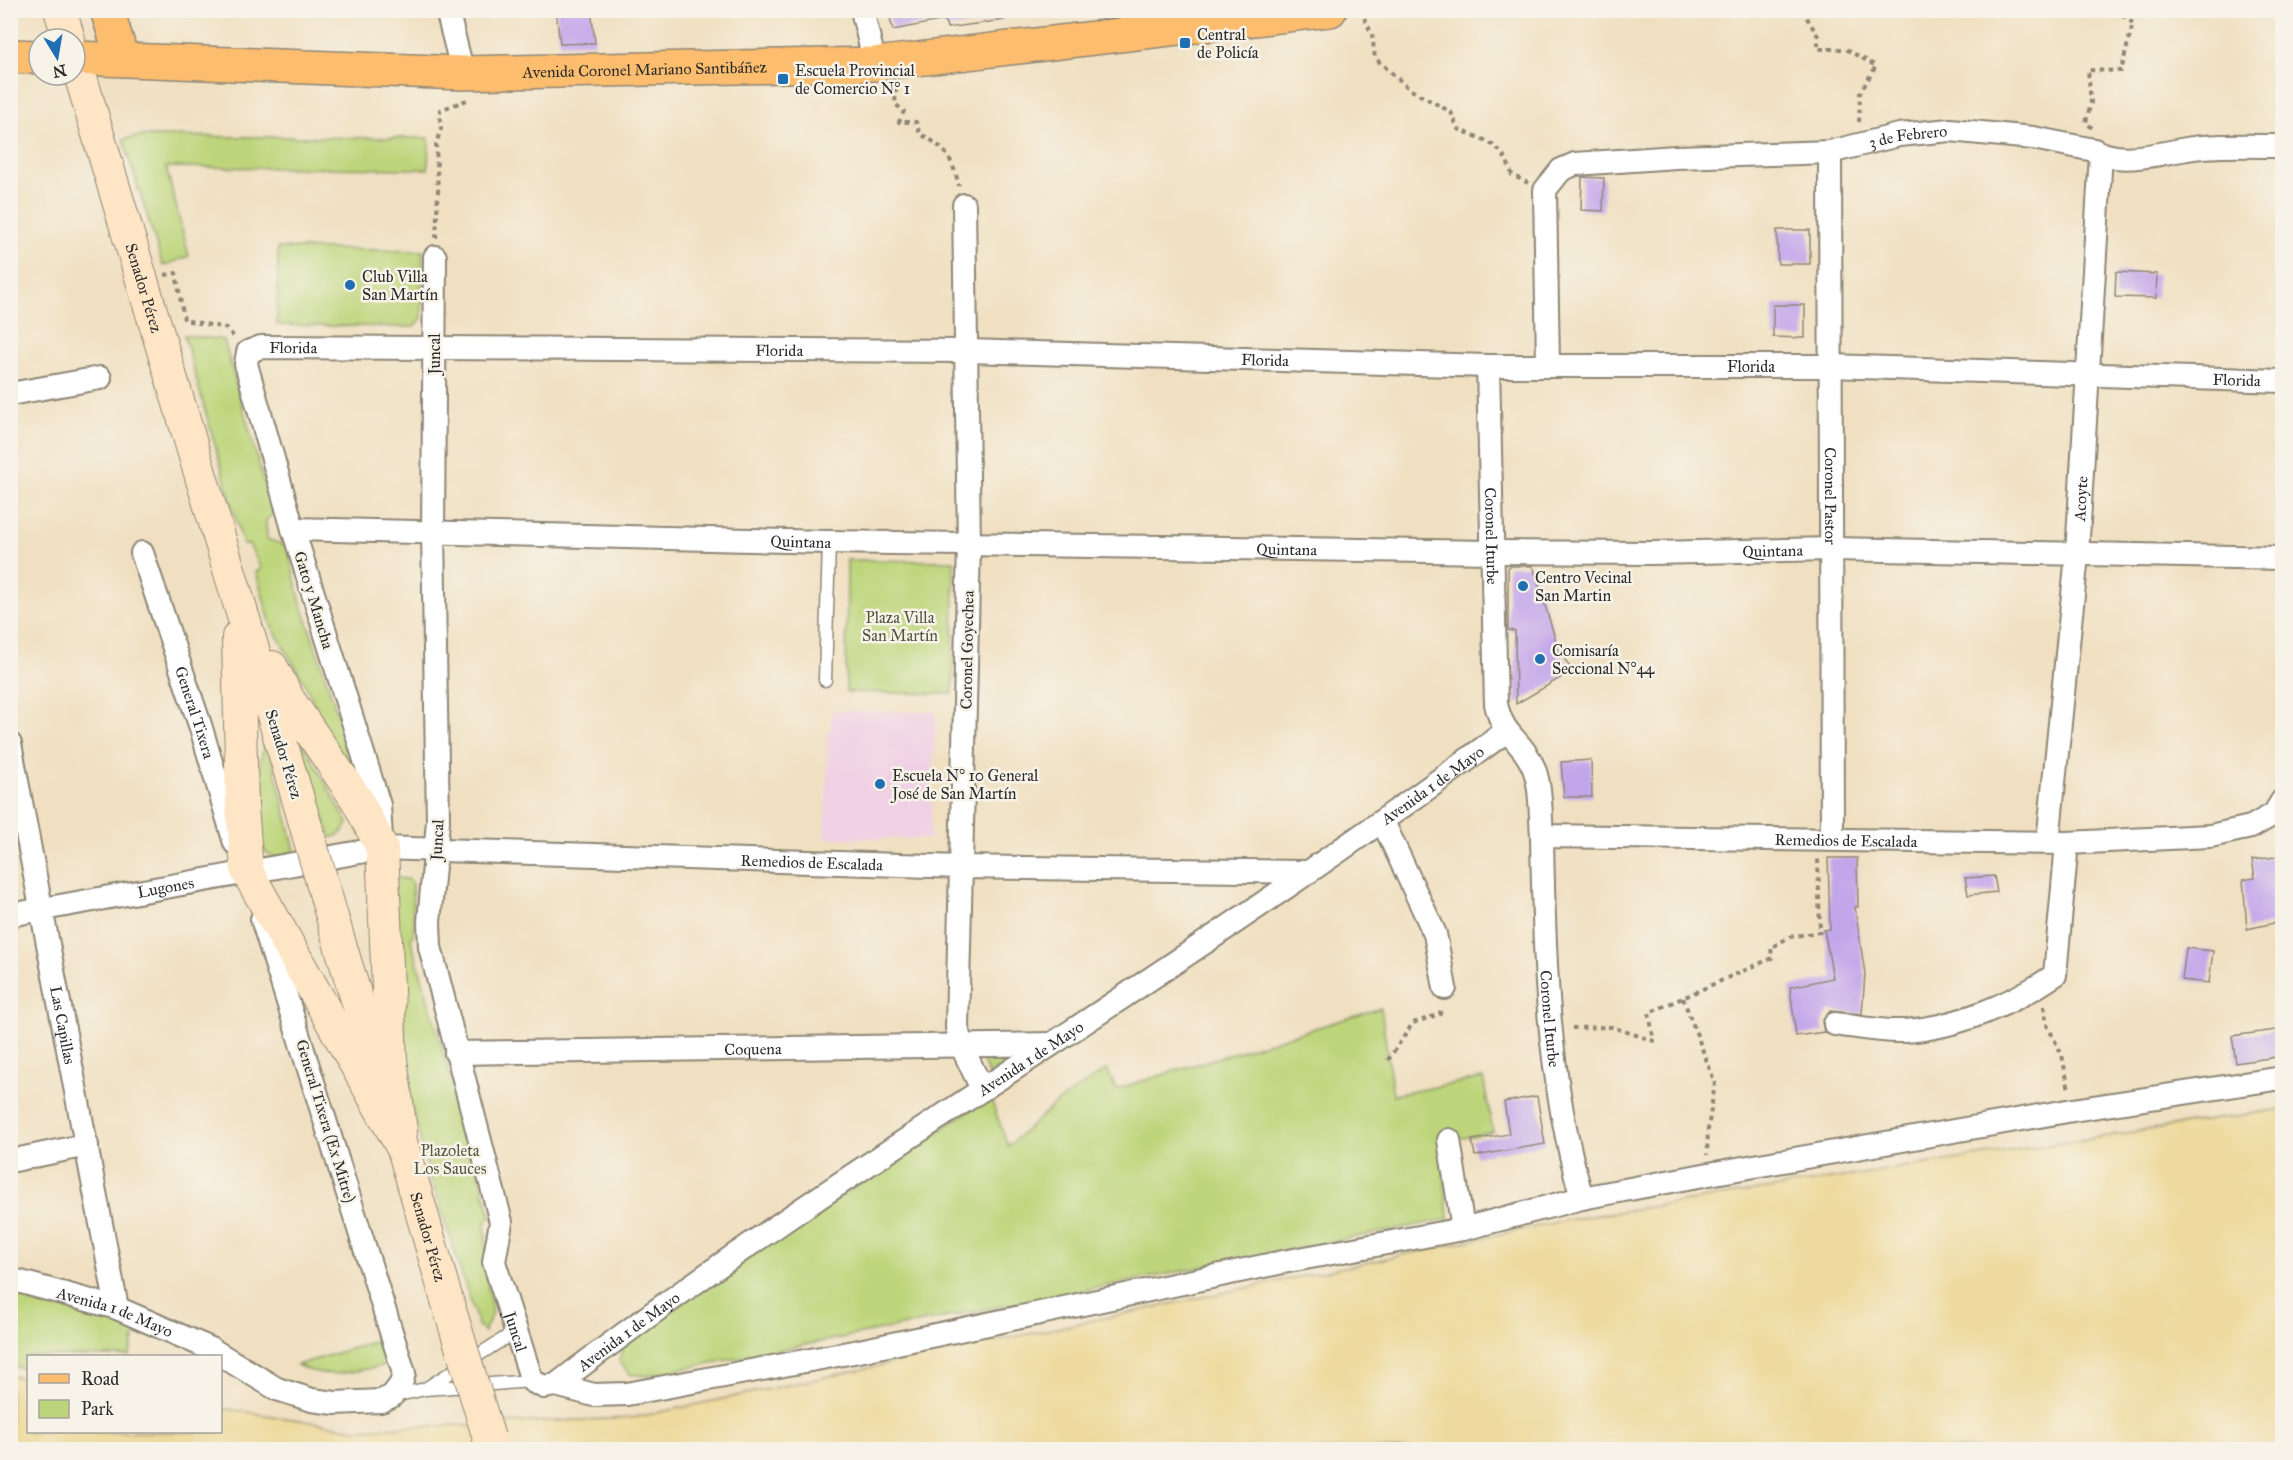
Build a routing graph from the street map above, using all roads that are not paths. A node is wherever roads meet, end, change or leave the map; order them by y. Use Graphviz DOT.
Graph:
graph roads {
  1 [pos="60,10"];
  2 [pos="107,10"];
  3 [pos="447,10"];
  4 [pos="862,10"];
  5 [pos="1330,10"];
  6 [pos="1223,17"];
  7 [pos="65,27"];
  8 [pos="92,59"];
  9 [pos="464,73"];
  10 [pos="881,76"];
  11 [pos="2099,144"];
  12 [pos="2283,146"];
  13 [pos="1830,152"];
  14 [pos="964,206"];
  15 [pos="435,257"];
  16 [pos="434,349"];
  17 [pos="968,351"];
  18 [pos="248,352"];
  19 [pos="1548,364"];
  20 [pos="1488,366"];
  21 [pos="1830,366"];
  22 [pos="2087,374"];
  23 [pos="100,378"];
  24 [pos="2283,381"];
  25 [pos="10,394"];
  26 [pos="293,529"];
  27 [pos="433,533"];
  28 [pos="829,542"];
  29 [pos="969,544"];
  30 [pos="1833,549"];
  31 [pos="1492,552"];
  32 [pos="142,553"];
  33 [pos="2077,555"];
  34 [pos="2283,558"];
  35 [pos="237,599"];
  36 [pos="825,680"];
  37 [pos="1505,732"];
  38 [pos="10,744"];
  39 [pos="2280,813"];
  40 [pos="1383,822"];
  41 [pos="1542,836"];
  42 [pos="1832,839"];
  43 [pos="2058,842"];
  44 [pos="382,849"];
  45 [pos="437,852"];
  46 [pos="320,858"];
  47 [pos="961,867"];
  48 [pos="247,871"];
  49 [pos="1306,872"];
  50 [pos="44,910"];
  51 [pos="10,915"];
  52 [pos="1445,988"];
  53 [pos="1835,1024"];
  54 [pos="1052,1044"];
  55 [pos="961,1045"];
  56 [pos="456,1053"];
  57 [pos="2283,1078"];
  58 [pos="981,1089"];
  59 [pos="1449,1140"];
  60 [pos="87,1145"];
  61 [pos="403,1149"];
  62 [pos="10,1161"];
  63 [pos="1582,1198"];
  64 [pos="1462,1229"];
  65 [pos="10,1278"];
  66 [pos="117,1308"];
  67 [pos="516,1331"];
  68 [pos="221,1355"];
  69 [pos="222,1356"];
  70 [pos="532,1381"];
  71 [pos="556,1385"];
  72 [pos="425,1389"];
  73 [pos="392,1396"];
  74 [pos="493,1449"];
  1 -- 7 [label="main road"];
  2 -- 8 [label="main road"];
  3 -- 9 [label="street"];
  4 -- 10 [label="street"];
  5 -- 6 [label="main road, Avenida Coronel Mariano Santibáñez"];
  6 -- 10 [label="main road, Avenida Coronel Mariano Santibáñez"];
  8 -- 9 [label="main road, Avenida Coronel Mariano Santibáñez"];
  8 -- 35 [label="main road, Senador Pérez"];
  9 -- 10 [label="main road, Avenida Coronel Mariano Santibáñez"];
  11 -- 12 [label="street, 3 de Febrero"];
  11 -- 13 [label="street, 3 de Febrero"];
  11 -- 22 [label="street, Acoyte"];
  13 -- 19 [label="street, 3 de Febrero"];
  13 -- 21 [label="street, Coronel Pastor"];
  14 -- 17 [label="street, Coronel Goyechea"];
  15 -- 16 [label="street, Juncal"];
  16 -- 17 [label="street, Florida"];
  16 -- 18 [label="street, Florida"];
  16 -- 27 [label="street, Juncal"];
  17 -- 20 [label="street, Florida"];
  17 -- 29 [label="street, Coronel Goyechea"];
  18 -- 26 [label="street, Gato y Mancha"];
  19 -- 20 [label="street, Florida"];
  19 -- 21 [label="street, Florida"];
  20 -- 31 [label="street, Coronel Iturbe"];
  21 -- 22 [label="street, Florida"];
  21 -- 30 [label="street, Coronel Pastor"];
  22 -- 24 [label="street, Florida"];
  22 -- 33 [label="street, Acoyte"];
  23 -- 25 [label="street"];
  26 -- 27 [label="street, Quintana"];
  26 -- 44 [label="street, Gato y Mancha"];
  27 -- 28 [label="street, Quintana"];
  27 -- 45 [label="street, Juncal"];
  28 -- 29 [label="street, Quintana"];
  28 -- 36 [label="lane"];
  29 -- 31 [label="street, Quintana"];
  29 -- 47 [label="street, Coronel Goyechea"];
  30 -- 31 [label="street, Quintana"];
  30 -- 33 [label="street, Quintana"];
  30 -- 42 [label="street, Coronel Pastor"];
  31 -- 37 [label="street, Coronel Iturbe"];
  32 -- 48 [label="street, General Tixera"];
  33 -- 34 [label="street, Quintana"];
  33 -- 43 [label="street, Acoyte"];
  35 -- 44 [label="main road"];
  35 -- 48 [label="main road"];
  35 -- 61 [label="main road, Senador Pérez, bridge"];
  37 -- 40 [label="street, Avenida 1 de Mayo"];
  37 -- 41 [label="street"];
  38 -- 50 [label="street, Las Capillas"];
  39 -- 43 [label="street, Remedios de Escalada"];
  40 -- 49 [label="street, Avenida 1 de Mayo"];
  40 -- 52 [label="street"];
  41 -- 42 [label="street, Remedios de Escalada"];
  41 -- 63 [label="street, Coronel Iturbe"];
  42 -- 43 [label="street, Remedios de Escalada"];
  43 -- 53 [label="street, Acoyte"];
  44 -- 45 [label="street, Remedios de Escalada"];
  44 -- 46 [label="street, Remedios de Escalada"];
  44 -- 61 [label="main road"];
  45 -- 47 [label="street, Remedios de Escalada"];
  45 -- 56 [label="street, Juncal"];
  46 -- 48 [label="street, Lugones"];
  47 -- 49 [label="street, Remedios de Escalada"];
  47 -- 55 [label="street, Coronel Goyechea"];
  48 -- 50 [label="street, Lugones"];
  48 -- 61 [label="main road"];
  48 -- 73 [label="street, General Tixera (Ex Mitre)"];
  49 -- 54 [label="street, Avenida 1 de Mayo"];
  50 -- 51 [label="street, Lugones"];
  50 -- 60 [label="street, Las Capillas"];
  54 -- 55 [label="street, Coquena"];
  54 -- 58 [label="street, Avenida 1 de Mayo"];
  55 -- 56 [label="street, Coquena"];
  55 -- 58 [label="street, Coronel Goyechea"];
  56 -- 67 [label="street, Juncal"];
  57 -- 63 [label="street"];
  58 -- 71 [label="street, Avenida 1 de Mayo"];
  59 -- 64 [label="street"];
  60 -- 62 [label="street"];
  60 -- 66 [label="street, Las Capillas"];
  61 -- 74 [label="main road, Senador Pérez, bridge"];
  63 -- 64 [label="street"];
  64 -- 71 [label="street"];
  65 -- 66 [label="street, Avenida 1 de Mayo"];
  66 -- 68 [label="street, Avenida 1 de Mayo"];
  67 -- 70 [label="street, Juncal"];
  67 -- 72 [label="lane"];
  69 -- 73 [label="street, Avenida 1 de Mayo"];
  70 -- 71 [label="street"];
  70 -- 72 [label="lane"];
  72 -- 73 [label="lane"];
}
